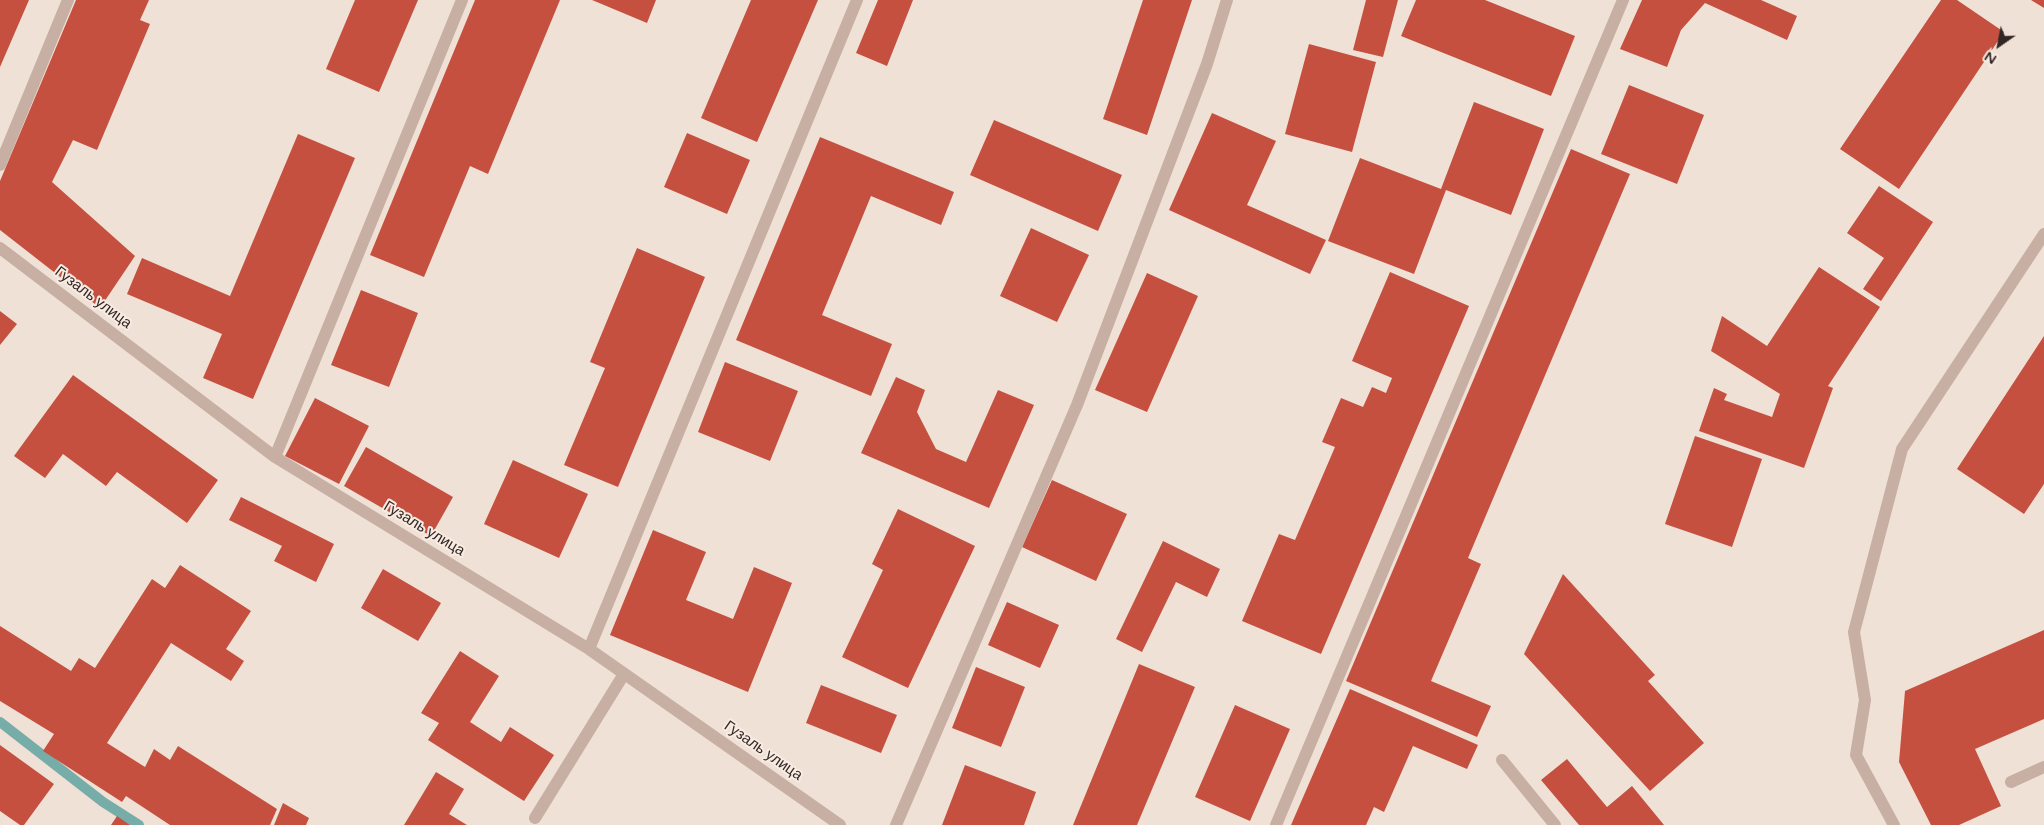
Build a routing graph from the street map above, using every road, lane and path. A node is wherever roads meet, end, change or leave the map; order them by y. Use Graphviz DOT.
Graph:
graph roads {
  1 [pos="68,0"];
  2 [pos="462,0"];
  3 [pos="857,0"];
  4 [pos="1227,0"];
  5 [pos="1623,0"];
  6 [pos="0,165"];
  7 [pos="2044,234"];
  8 [pos="0,248"];
  9 [pos="275,457"];
  10 [pos="589,649"];
  11 [pos="624,674"];
  12 [pos="1502,760"];
  13 [pos="2044,767"];
  14 [pos="2011,782"];
  15 [pos="536,818"];
  16 [pos="840,825"];
  17 [pos="896,825"];
  18 [pos="1276,825"];
  19 [pos="1555,825"];
  20 [pos="1894,825"];
  1 -- 6 [label="street"];
  2 -- 9 [label="street"];
  3 -- 10 [label="street"];
  4 -- 17 [label="street"];
  5 -- 18 [label="street"];
  7 -- 20 [label="street"];
  8 -- 9 [label="street, Гузаль улица"];
  9 -- 10 [label="street, Гузаль улица"];
  10 -- 11 [label="street, Гузаль улица"];
  11 -- 15 [label="street"];
  11 -- 16 [label="street, Гузаль улица"];
  12 -- 19 [label="street"];
  13 -- 14 [label="street"];
}
